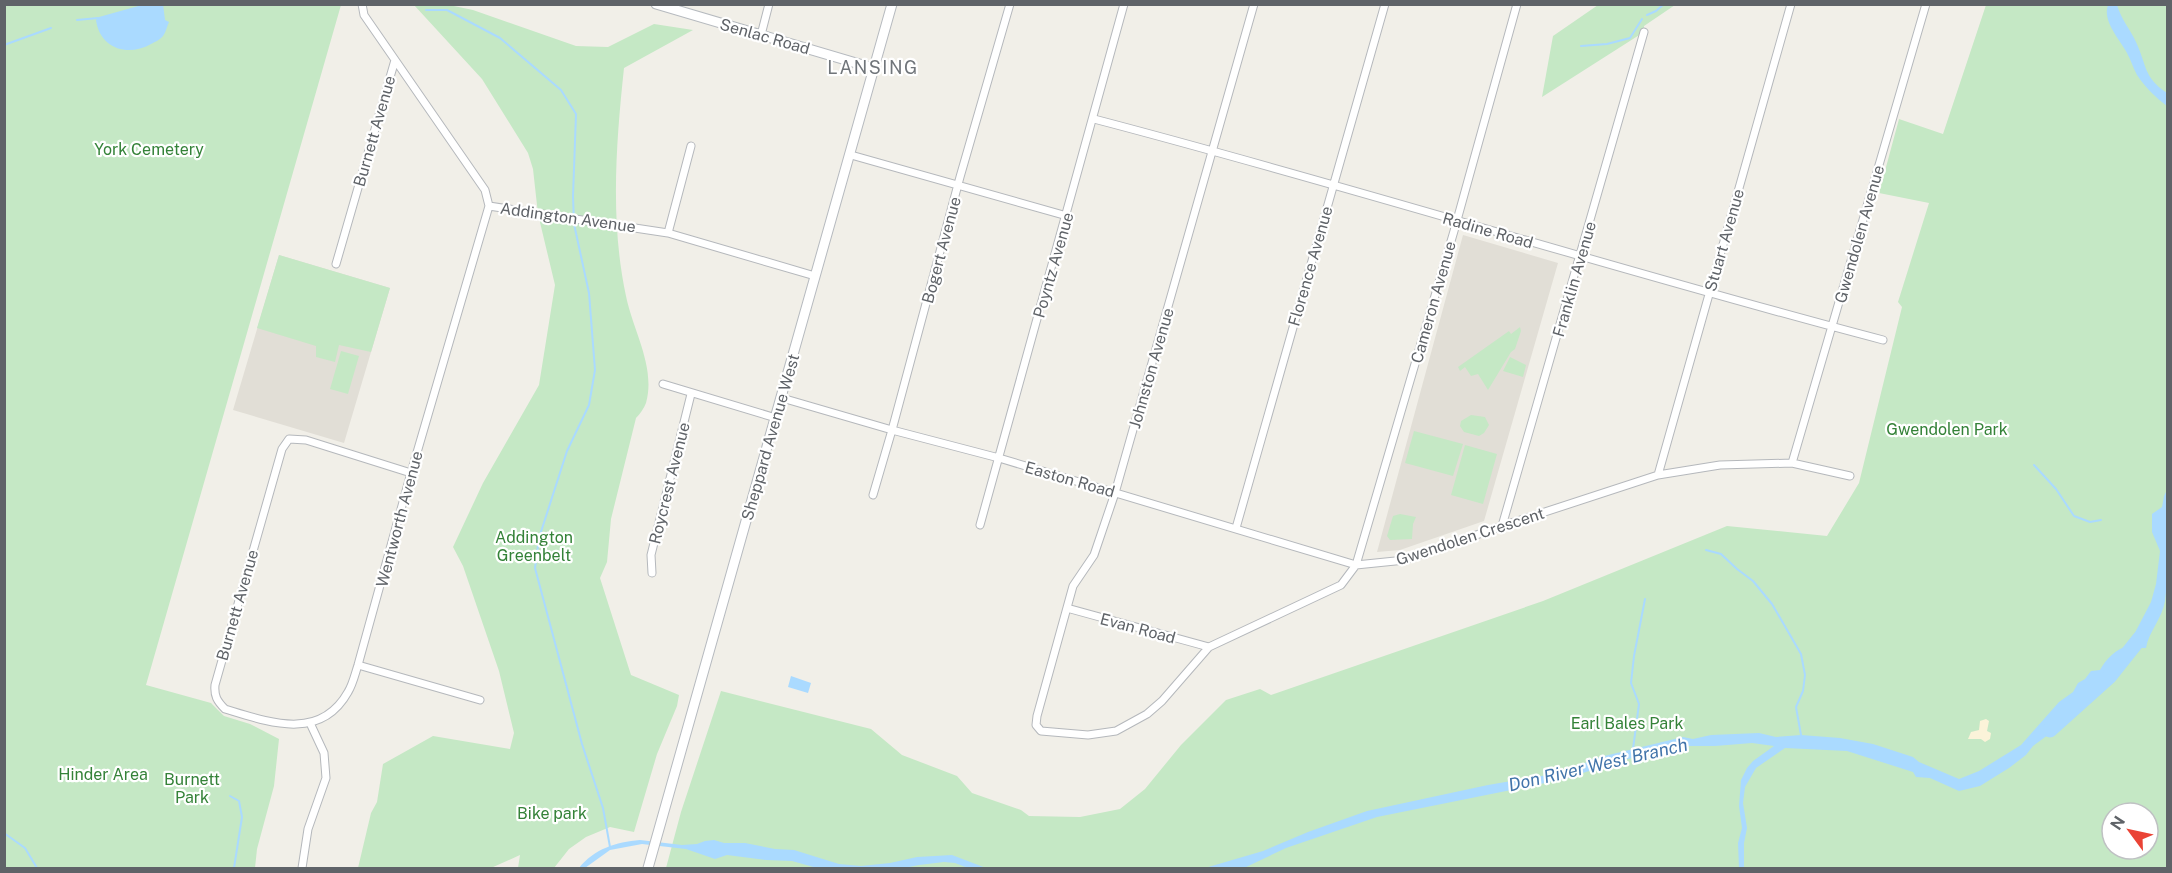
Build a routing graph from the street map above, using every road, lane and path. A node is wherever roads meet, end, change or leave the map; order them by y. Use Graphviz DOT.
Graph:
graph roads {
  1 [pos="362,4"];
  2 [pos="656,4"];
  3 [pos="769,4"];
  4 [pos="892,4"];
  5 [pos="1010,4"];
  6 [pos="1124,4"];
  7 [pos="1254,4"];
  8 [pos="1385,4"];
  9 [pos="1517,4"];
  10 [pos="1791,4"];
  11 [pos="1926,4"];
  12 [pos="1644,32"];
  13 [pos="761,34"];
  14 [pos="394,60"];
  15 [pos="873,68"];
  16 [pos="1094,119"];
  17 [pos="691,146"];
  18 [pos="1213,150"];
  19 [pos="851,155"];
  20 [pos="1333,185"];
  21 [pos="957,186"];
  22 [pos="489,206"];
  23 [pos="1067,216"];
  24 [pos="1457,222"];
  25 [pos="668,233"];
  26 [pos="1581,255"];
  27 [pos="336,264"];
  28 [pos="815,276"];
  29 [pos="1710,292"];
  30 [pos="1831,327"];
  31 [pos="1883,340"];
  32 [pos="663,384"];
  33 [pos="691,394"];
  34 [pos="782,398"];
  35 [pos="776,418"];
  36 [pos="892,430"];
  37 [pos="999,458"];
  38 [pos="1792,463"];
  39 [pos="411,472"];
  40 [pos="1658,475"];
  41 [pos="1850,476"];
  42 [pos="1115,493"];
  43 [pos="873,495"];
  44 [pos="980,525"];
  45 [pos="1502,526"];
  46 [pos="1236,528"];
  47 [pos="1356,565"];
  48 [pos="652,573"];
  49 [pos="1067,608"];
  50 [pos="1209,647"];
  51 [pos="358,665"];
  52 [pos="480,700"];
  53 [pos="219,703"];
  54 [pos="310,723"];
  55 [pos="302,868"];
  56 [pos="648,868"];
  1 -- 14 [label="street, Burnett Avenue"];
  2 -- 13 [label="main road, Senlac Road"];
  3 -- 13 [label="street"];
  4 -- 15 [label="main road, Sheppard Avenue West"];
  5 -- 21 [label="street, Bogert Avenue"];
  6 -- 16 [label="street, Poyntz Avenue"];
  7 -- 18 [label="street, Johnston Avenue"];
  8 -- 20 [label="street, Florence Avenue"];
  9 -- 24 [label="street, Cameron Avenue"];
  10 -- 29 [label="street, Stuart Avenue"];
  11 -- 30 [label="street, Gwendolen Avenue"];
  12 -- 26 [label="street, Franklin Avenue"];
  13 -- 15 [label="main road, Senlac Road"];
  14 -- 22 [label="street, Addington Avenue"];
  14 -- 27 [label="street, Burnett Avenue"];
  15 -- 19 [label="main road, Sheppard Avenue West"];
  16 -- 18 [label="street, Radine Road"];
  16 -- 23 [label="street, Poyntz Avenue"];
  17 -- 25 [label="street"];
  18 -- 20 [label="street, Radine Road"];
  18 -- 42 [label="street, Johnston Avenue"];
  19 -- 21 [label="street"];
  19 -- 28 [label="main road, Sheppard Avenue West"];
  20 -- 24 [label="street, Radine Road"];
  20 -- 46 [label="street, Florence Avenue"];
  21 -- 23 [label="street"];
  21 -- 36 [label="street, Bogert Avenue"];
  22 -- 25 [label="street, Addington Avenue"];
  22 -- 39 [label="street, Wentworth Avenue"];
  23 -- 37 [label="street, Poyntz Avenue"];
  24 -- 26 [label="street, Radine Road"];
  24 -- 47 [label="street, Cameron Avenue"];
  25 -- 28 [label="street, Addington Avenue"];
  26 -- 29 [label="street, Radine Road"];
  26 -- 45 [label="street, Franklin Avenue"];
  28 -- 34 [label="main road, Sheppard Avenue West"];
  29 -- 30 [label="street, Radine Road"];
  29 -- 40 [label="street, Stuart Avenue"];
  30 -- 31 [label="street, Radine Road"];
  30 -- 38 [label="street, Gwendolen Avenue"];
  32 -- 33 [label="street"];
  33 -- 35 [label="street"];
  33 -- 48 [label="street, Roycrest Avenue"];
  34 -- 35 [label="main road, Sheppard Avenue West"];
  34 -- 36 [label="street, Easton Road"];
  35 -- 56 [label="main road, Sheppard Avenue West"];
  36 -- 37 [label="street, Easton Road"];
  36 -- 43 [label="street, Bogert Avenue"];
  37 -- 42 [label="street, Easton Road"];
  37 -- 44 [label="street, Poyntz Avenue"];
  38 -- 40 [label="street, Gwendolen Crescent"];
  38 -- 41 [label="street, Gwendolen Crescent"];
  39 -- 51 [label="street, Wentworth Avenue"];
  39 -- 53 [label="street, Burnett Avenue"];
  40 -- 45 [label="street, Gwendolen Crescent"];
  42 -- 46 [label="street, Easton Road"];
  42 -- 49 [label="street, Johnston Avenue"];
  45 -- 47 [label="street, Gwendolen Crescent"];
  46 -- 47 [label="street, Easton Road"];
  47 -- 50 [label="street"];
  49 -- 50 [label="street, Evan Road"];
  49 -- 50 [label="street, Johnston Avenue"];
  51 -- 52 [label="street"];
  51 -- 54 [label="street, Wentworth Avenue"];
  53 -- 54 [label="street, Wentworth Avenue"];
  54 -- 55 [label="street"];
}
